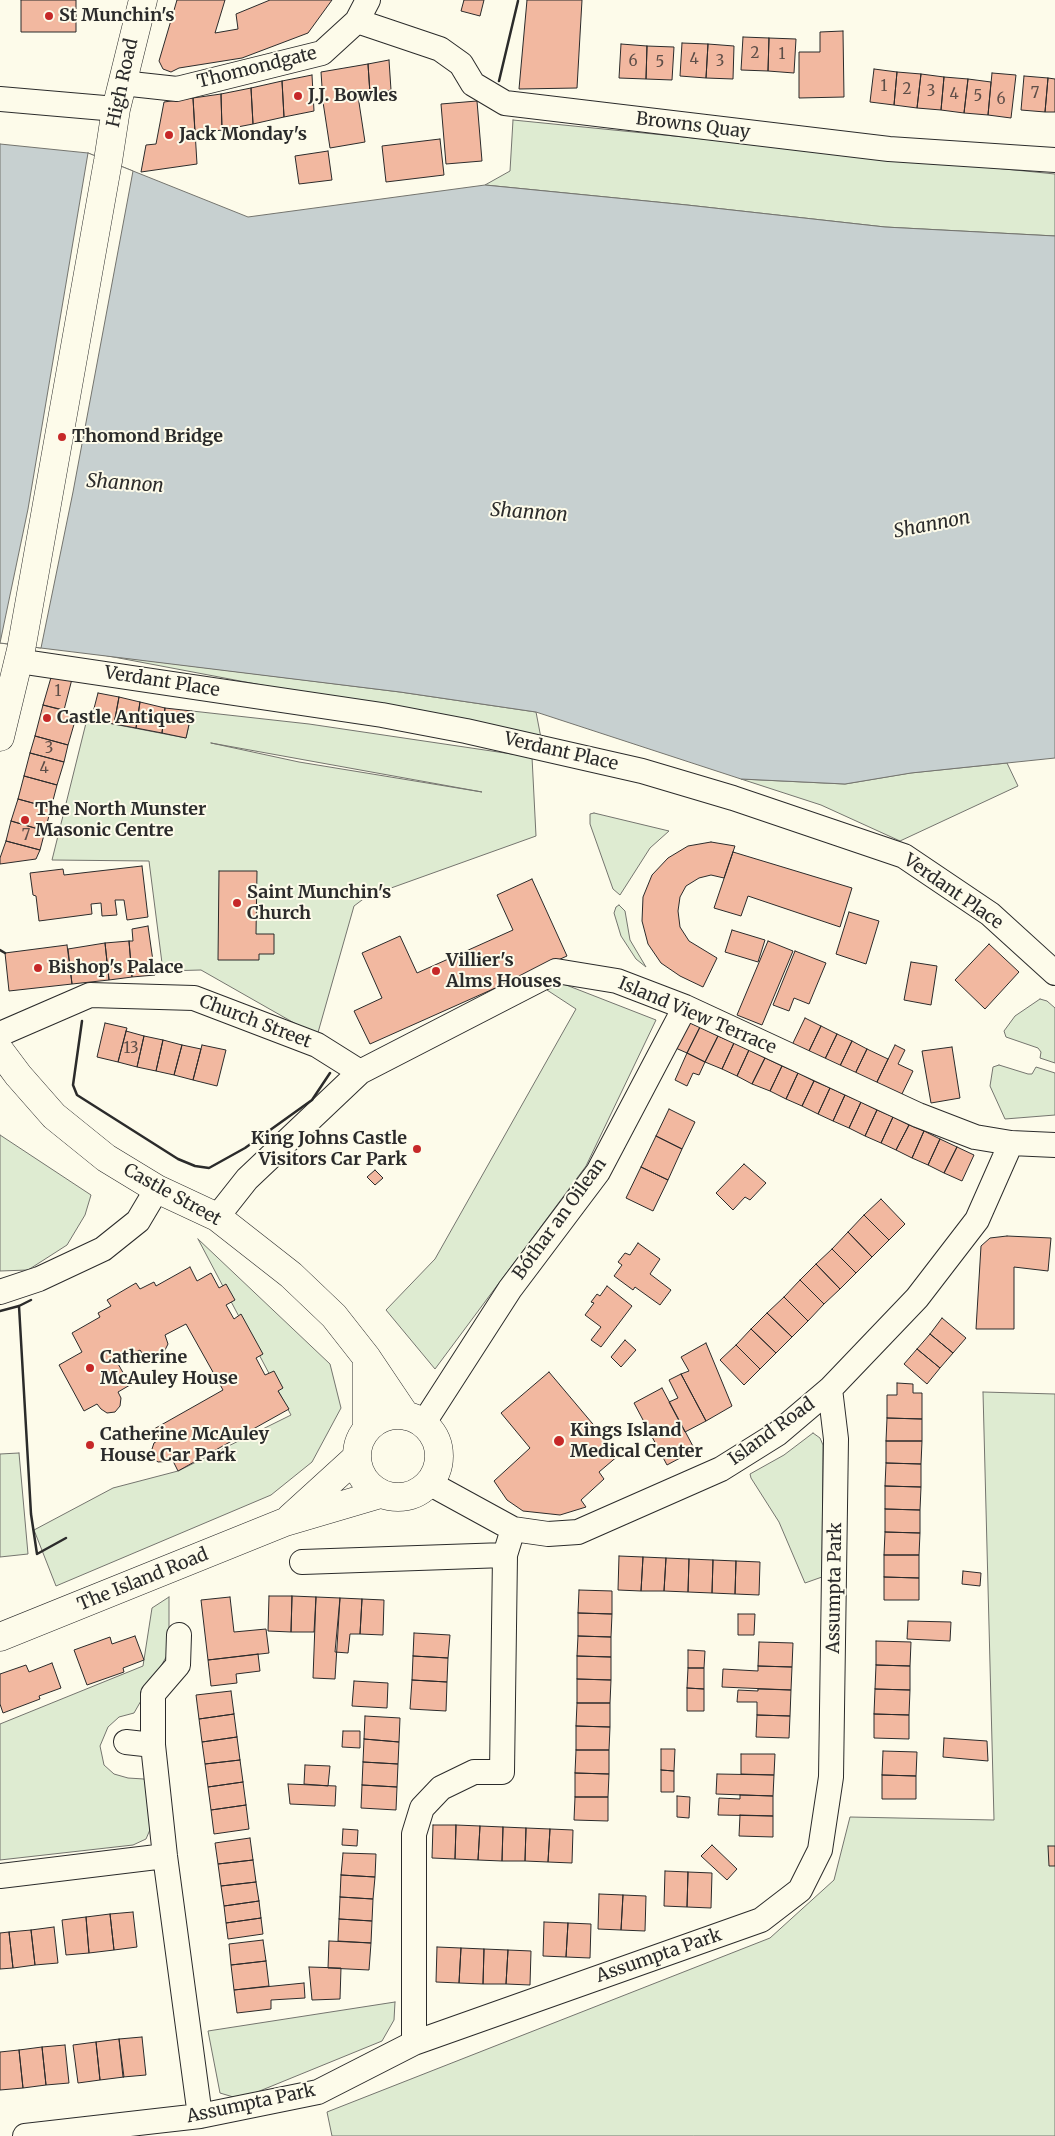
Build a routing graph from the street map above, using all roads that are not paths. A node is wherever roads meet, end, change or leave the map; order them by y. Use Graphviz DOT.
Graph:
graph roads {
  1 [pos="143,0"];
  2 [pos="368,0"];
  3 [pos="357,21"];
  4 [pos="122,83"];
  5 [pos="0,99"];
  6 [pos="116,109"];
  7 [pos="1055,160"];
  8 [pos="19,655"];
  9 [pos="0,737"];
  10 [pos="1055,973"];
  11 [pos="685,1007"];
  12 [pos="0,1034"];
  13 [pos="0,1051"];
  14 [pos="360,1072"];
  15 [pos="1011,1143"];
  16 [pos="1055,1146"];
  17 [pos="156,1189"];
  18 [pos="217,1217"];
  19 [pos="0,1292"];
  20 [pos="367,1358"];
  21 [pos="830,1389"];
  22 [pos="414,1420"];
  23 [pos="367,1428"];
  24 [pos="357,1457"];
  25 [pos="429,1483"];
  26 [pos="380,1494"];
  27 [pos="285,1522"];
  28 [pos="512,1529"];
  29 [pos="505,1555"];
  30 [pos="302,1562"];
  31 [pos="179,1635"];
  32 [pos="0,1637"];
  33 [pos="126,1742"];
  34 [pos="153,1745"];
  35 [pos="165,1856"];
  36 [pos="0,1876"];
  37 [pos="414,2043"];
  38 [pos="200,2116"];
  39 [pos="25,2136"];
  1 -- 4 [label="main road, High Road"];
  2 -- 3 [label="street, Thomondgate"];
  3 -- 4 [label="street, Thomondgate"];
  3 -- 7 [label="street, Browns Quay"];
  4 -- 6 [label="main road, High Road"];
  5 -- 6 [label="street"];
  6 -- 8 [label="main road, High Road"];
  8 -- 9 [label="main road"];
  8 -- 10 [label="street, Verdant Place"];
  11 -- 14 [label="street, Island View Terrace"];
  11 -- 15 [label="street, Island View Terrace"];
  11 -- 22 [label="street, Bóthar an Oilean"];
  12 -- 14 [label="street, Church Street"];
  13 -- 17 [label="main road, Castle Street"];
  14 -- 18 [label="street, Island View Terrace"];
  15 -- 16 [label="street"];
  15 -- 21 [label="street, Island Road"];
  17 -- 18 [label="main road, Castle Street"];
  17 -- 19 [label="street"];
  18 -- 20 [label="main road, Castle Street"];
  20 -- 22 [label="main road, Castle Street"];
  20 -- 23 [label="main road"];
  21 -- 28 [label="street, Island Road"];
  21 -- 37 [label="street, Assumpta Park"];
  22 -- 23 [label="main road"];
  22 -- 25 [label="main road"];
  23 -- 24 [label="main road"];
  24 -- 26 [label="main road"];
  24 -- 27 [label="main road"];
  25 -- 26 [label="main road"];
  25 -- 28 [label="street, Island Road"];
  26 -- 27 [label="main road"];
  27 -- 32 [label="main road, The Island Road"];
  28 -- 29 [label="street"];
  29 -- 30 [label="street"];
  29 -- 37 [label="street"];
  31 -- 34 [label="street"];
  33 -- 34 [label="street"];
  34 -- 35 [label="street"];
  35 -- 36 [label="street"];
  35 -- 38 [label="street"];
  37 -- 38 [label="street, Assumpta Park"];
  38 -- 39 [label="street, Assumpta Park"];
}
